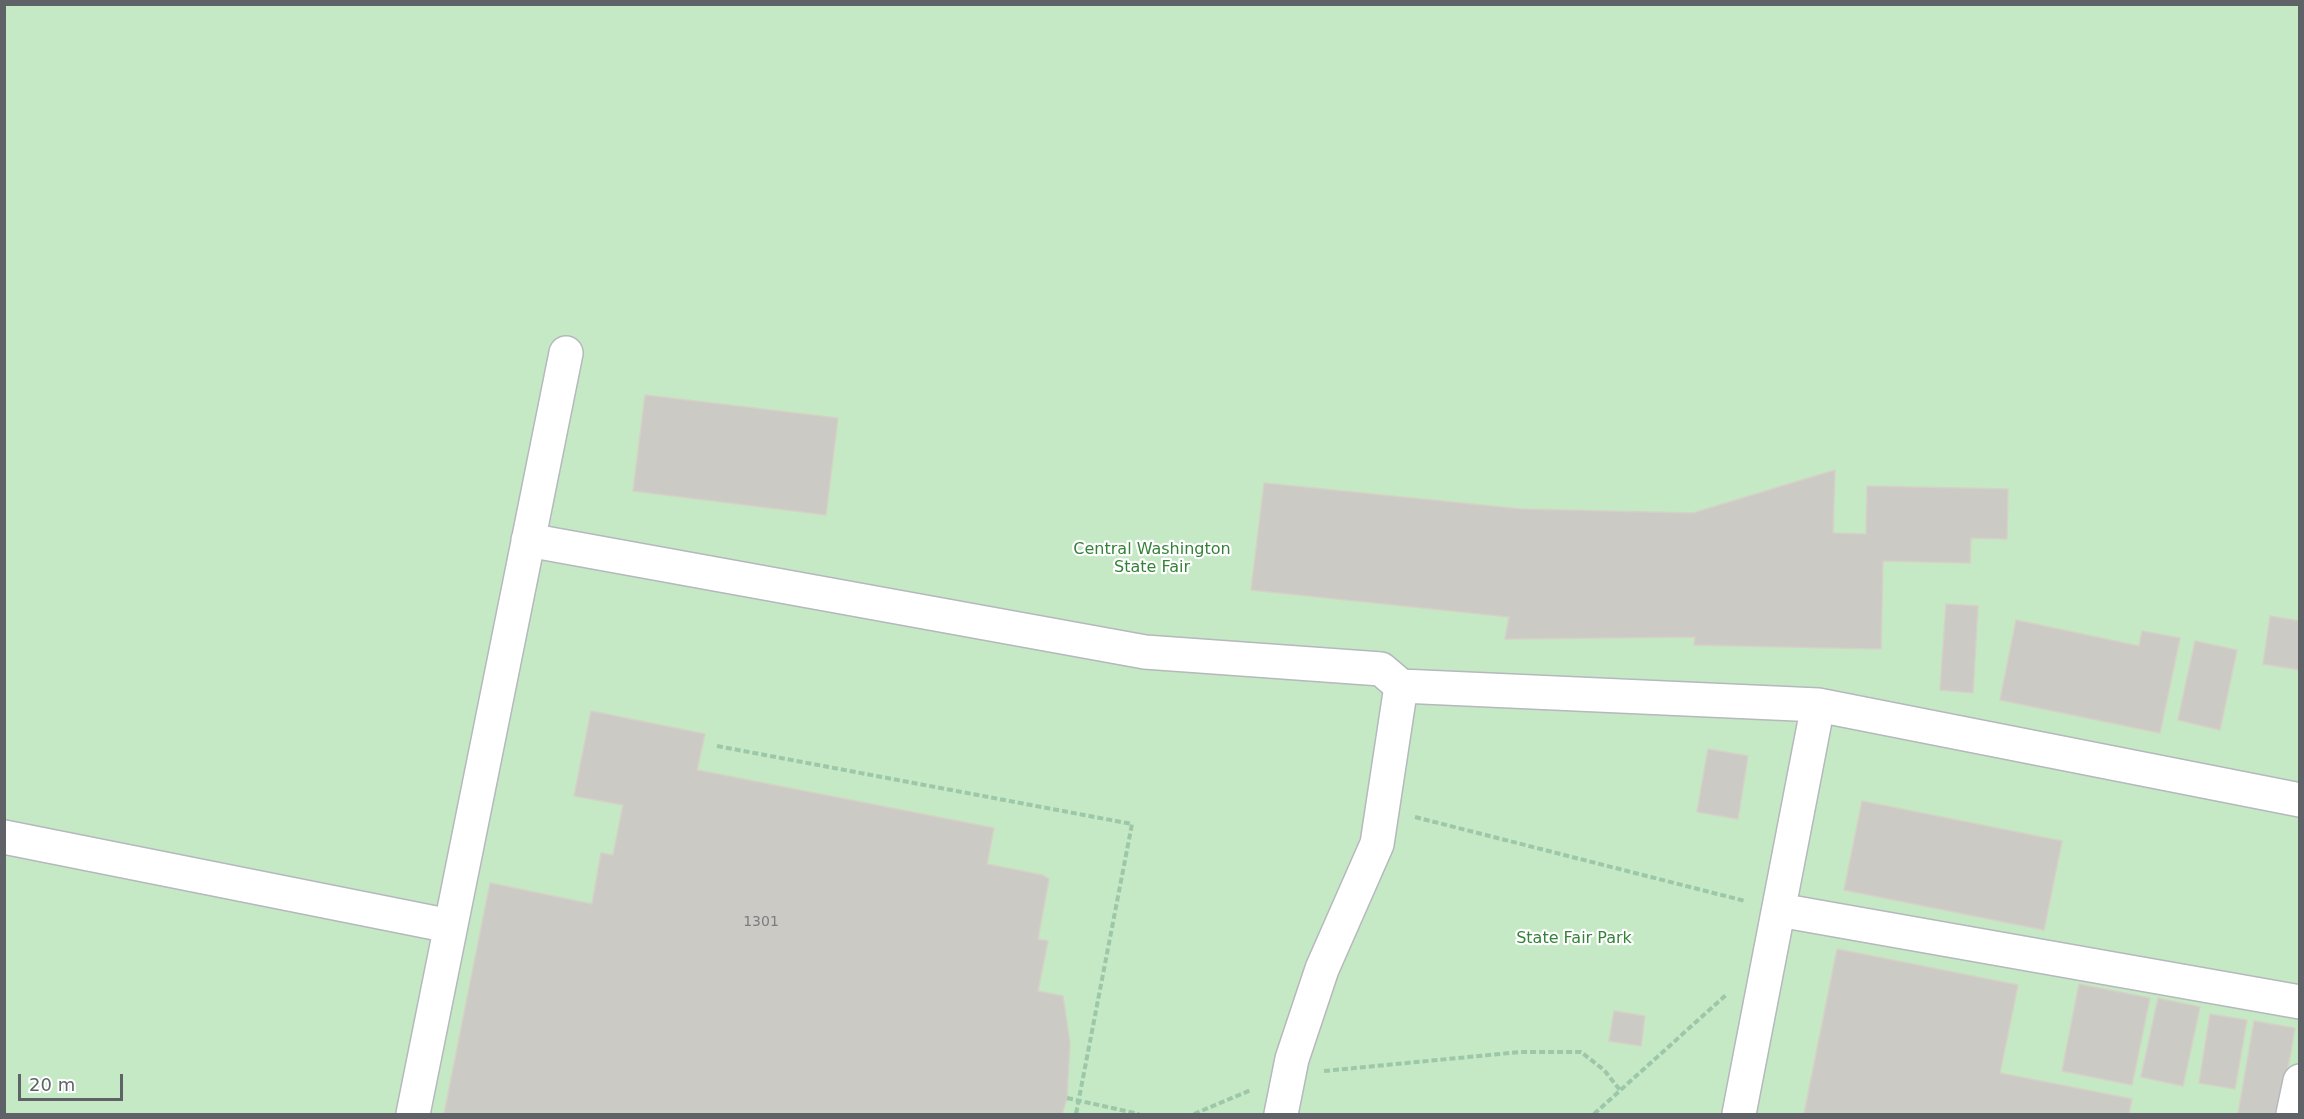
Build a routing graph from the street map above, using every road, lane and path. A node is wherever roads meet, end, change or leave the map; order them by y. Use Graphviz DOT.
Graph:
graph roads {
  1 [pos="566,353"];
  2 [pos="528,540"];
  3 [pos="1401,686"];
  4 [pos="1818,705"];
  5 [pos="717,746"];
  6 [pos="2300,800"];
  7 [pos="1383,809"];
  8 [pos="4,837"];
  9 [pos="1779,910"];
  10 [pos="450,926"];
  11 [pos="1770,956"];
  12 [pos="2300,1002"];
  13 [pos="1289,1075"];
  14 [pos="2300,1081"];
  15 [pos="1620,1090"];
  16 [pos="1067,1098"];
  17 [pos="1078,1100"];
  18 [pos="412,1114"];
  19 [pos="1076,1114"];
  20 [pos="1138,1114"];
  21 [pos="1194,1114"];
  22 [pos="1281,1114"];
  23 [pos="1594,1114"];
  24 [pos="1739,1114"];
  25 [pos="2293,1114"];
  1 -- 2 [label="lane"];
  2 -- 3 [label="lane"];
  2 -- 10 [label="lane"];
  3 -- 4 [label="lane"];
  3 -- 7 [label="lane"];
  4 -- 6 [label="lane"];
  4 -- 9 [label="lane"];
  5 -- 17 [label="path"];
  7 -- 9 [label="path"];
  7 -- 13 [label="lane"];
  8 -- 10 [label="lane"];
  9 -- 11 [label="lane"];
  9 -- 12 [label="lane"];
  10 -- 18 [label="lane"];
  11 -- 15 [label="path"];
  11 -- 24 [label="lane"];
  13 -- 15 [label="path"];
  13 -- 21 [label="path"];
  13 -- 22 [label="lane"];
  14 -- 25 [label="lane"];
  15 -- 23 [label="path"];
  16 -- 17 [label="path"];
  17 -- 19 [label="path"];
  17 -- 20 [label="path"];
}
